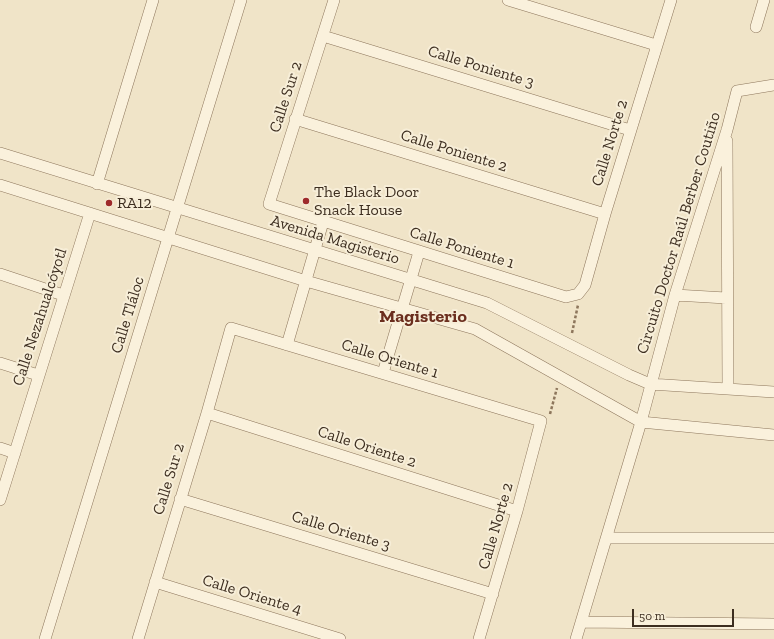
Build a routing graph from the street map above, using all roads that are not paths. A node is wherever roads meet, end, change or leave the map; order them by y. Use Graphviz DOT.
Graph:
graph roads {
  1 [pos="153,0"];
  2 [pos="241,0"];
  3 [pos="334,0"];
  4 [pos="508,0"];
  5 [pos="671,0"];
  6 [pos="767,0"];
  7 [pos="756,27"];
  8 [pos="323,36"];
  9 [pos="656,45"];
  10 [pos="774,85"];
  11 [pos="295,119"];
  12 [pos="630,130"];
  13 [pos="727,130"];
  14 [pos="0,153"];
  15 [pos="98,184"];
  16 [pos="0,185"];
  17 [pos="269,204"];
  18 [pos="177,209"];
  19 [pos="90,213"];
  20 [pos="605,214"];
  21 [pos="323,222"];
  22 [pos="168,237"];
  23 [pos="314,251"];
  24 [pos="419,252"];
  25 [pos="0,274"];
  26 [pos="411,279"];
  27 [pos="306,281"];
  28 [pos="578,294"];
  29 [pos="63,295"];
  30 [pos="675,295"];
  31 [pos="726,298"];
  32 [pos="403,309"];
  33 [pos="231,328"];
  34 [pos="287,345"];
  35 [pos="0,363"];
  36 [pos="383,374"];
  37 [pos="38,375"];
  38 [pos="650,384"];
  39 [pos="728,388"];
  40 [pos="774,392"];
  41 [pos="207,413"];
  42 [pos="545,417"];
  43 [pos="641,422"];
  44 [pos="774,435"];
  45 [pos="0,448"];
  46 [pos="15,453"];
  47 [pos="180,499"];
  48 [pos="0,500"];
  49 [pos="517,511"];
  50 [pos="608,538"];
  51 [pos="774,538"];
  52 [pos="155,582"];
  53 [pos="493,594"];
  54 [pos="581,622"];
  55 [pos="774,624"];
  56 [pos="45,639"];
  57 [pos="138,639"];
  58 [pos="340,639"];
  59 [pos="479,639"];
  60 [pos="576,639"];
  1 -- 15 [label="street"];
  2 -- 18 [label="street, Calle Tláloc"];
  3 -- 8 [label="street, Calle Sur 2"];
  4 -- 9 [label="street"];
  5 -- 9 [label="street, Calle Norte 2"];
  6 -- 7 [label="street"];
  8 -- 11 [label="street, Calle Sur 2"];
  8 -- 12 [label="street, Calle Poniente 3"];
  9 -- 12 [label="street, Calle Norte 2"];
  10 -- 13 [label="street, Circuito Doctor Raúl Berber Coutiño"];
  11 -- 17 [label="street, Calle Sur 2"];
  11 -- 20 [label="street, Calle Poniente 2"];
  12 -- 20 [label="street, Calle Norte 2"];
  13 -- 30 [label="street, Circuito Doctor Raúl Berber Coutiño"];
  13 -- 31 [label="street"];
  14 -- 15 [label="street, Avenida Magisterio"];
  15 -- 18 [label="street, Avenida Magisterio"];
  16 -- 19 [label="street"];
  17 -- 21 [label="street, Calle Poniente 1"];
  18 -- 22 [label="street, Calle Tláloc"];
  18 -- 23 [label="street, Avenida Magisterio"];
  19 -- 22 [label="street"];
  19 -- 29 [label="street, Calle Nezahualcóyotl"];
  20 -- 28 [label="street, Calle Norte 2"];
  21 -- 23 [label="street"];
  21 -- 24 [label="street, Calle Poniente 1"];
  22 -- 27 [label="street"];
  22 -- 56 [label="street, Calle Tláloc"];
  23 -- 26 [label="street, Avenida Magisterio"];
  23 -- 27 [label="street"];
  24 -- 26 [label="street"];
  24 -- 28 [label="street, Calle Poniente 1"];
  25 -- 29 [label="street"];
  26 -- 32 [label="street"];
  26 -- 38 [label="street, Avenida Magisterio"];
  27 -- 32 [label="street"];
  27 -- 34 [label="street"];
  29 -- 37 [label="street, Calle Nezahualcóyotl"];
  30 -- 31 [label="street"];
  30 -- 38 [label="street, Circuito Doctor Raúl Berber Coutiño"];
  31 -- 39 [label="street"];
  32 -- 36 [label="street"];
  32 -- 43 [label="street"];
  33 -- 34 [label="street, Calle Oriente 1"];
  33 -- 41 [label="street, Calle Sur 2"];
  34 -- 36 [label="street, Calle Oriente 1"];
  35 -- 37 [label="street"];
  36 -- 42 [label="street, Calle Oriente 1"];
  37 -- 46 [label="street, Calle Nezahualcóyotl"];
  38 -- 39 [label="street"];
  38 -- 43 [label="street, Circuito Doctor Raúl Berber Coutiño"];
  39 -- 40 [label="street"];
  41 -- 47 [label="street, Calle Sur 2"];
  41 -- 49 [label="street, Calle Oriente 2"];
  42 -- 49 [label="street, Calle Norte 2"];
  43 -- 44 [label="street"];
  43 -- 50 [label="street, Circuito Doctor Raúl Berber Coutiño"];
  45 -- 46 [label="street"];
  46 -- 48 [label="street, Calle Nezahualcóyotl"];
  47 -- 52 [label="street, Calle Sur 2"];
  47 -- 53 [label="street, Calle Oriente 3"];
  49 -- 53 [label="street, Calle Norte 2"];
  50 -- 51 [label="street"];
  50 -- 54 [label="street, Circuito Doctor Raúl Berber Coutiño"];
  52 -- 57 [label="street, Calle Sur 2"];
  52 -- 58 [label="street, Calle Oriente 4"];
  53 -- 59 [label="street, Calle Norte 2"];
  54 -- 55 [label="street"];
  54 -- 60 [label="street, Circuito Doctor Raúl Berber Coutiño"];
}
